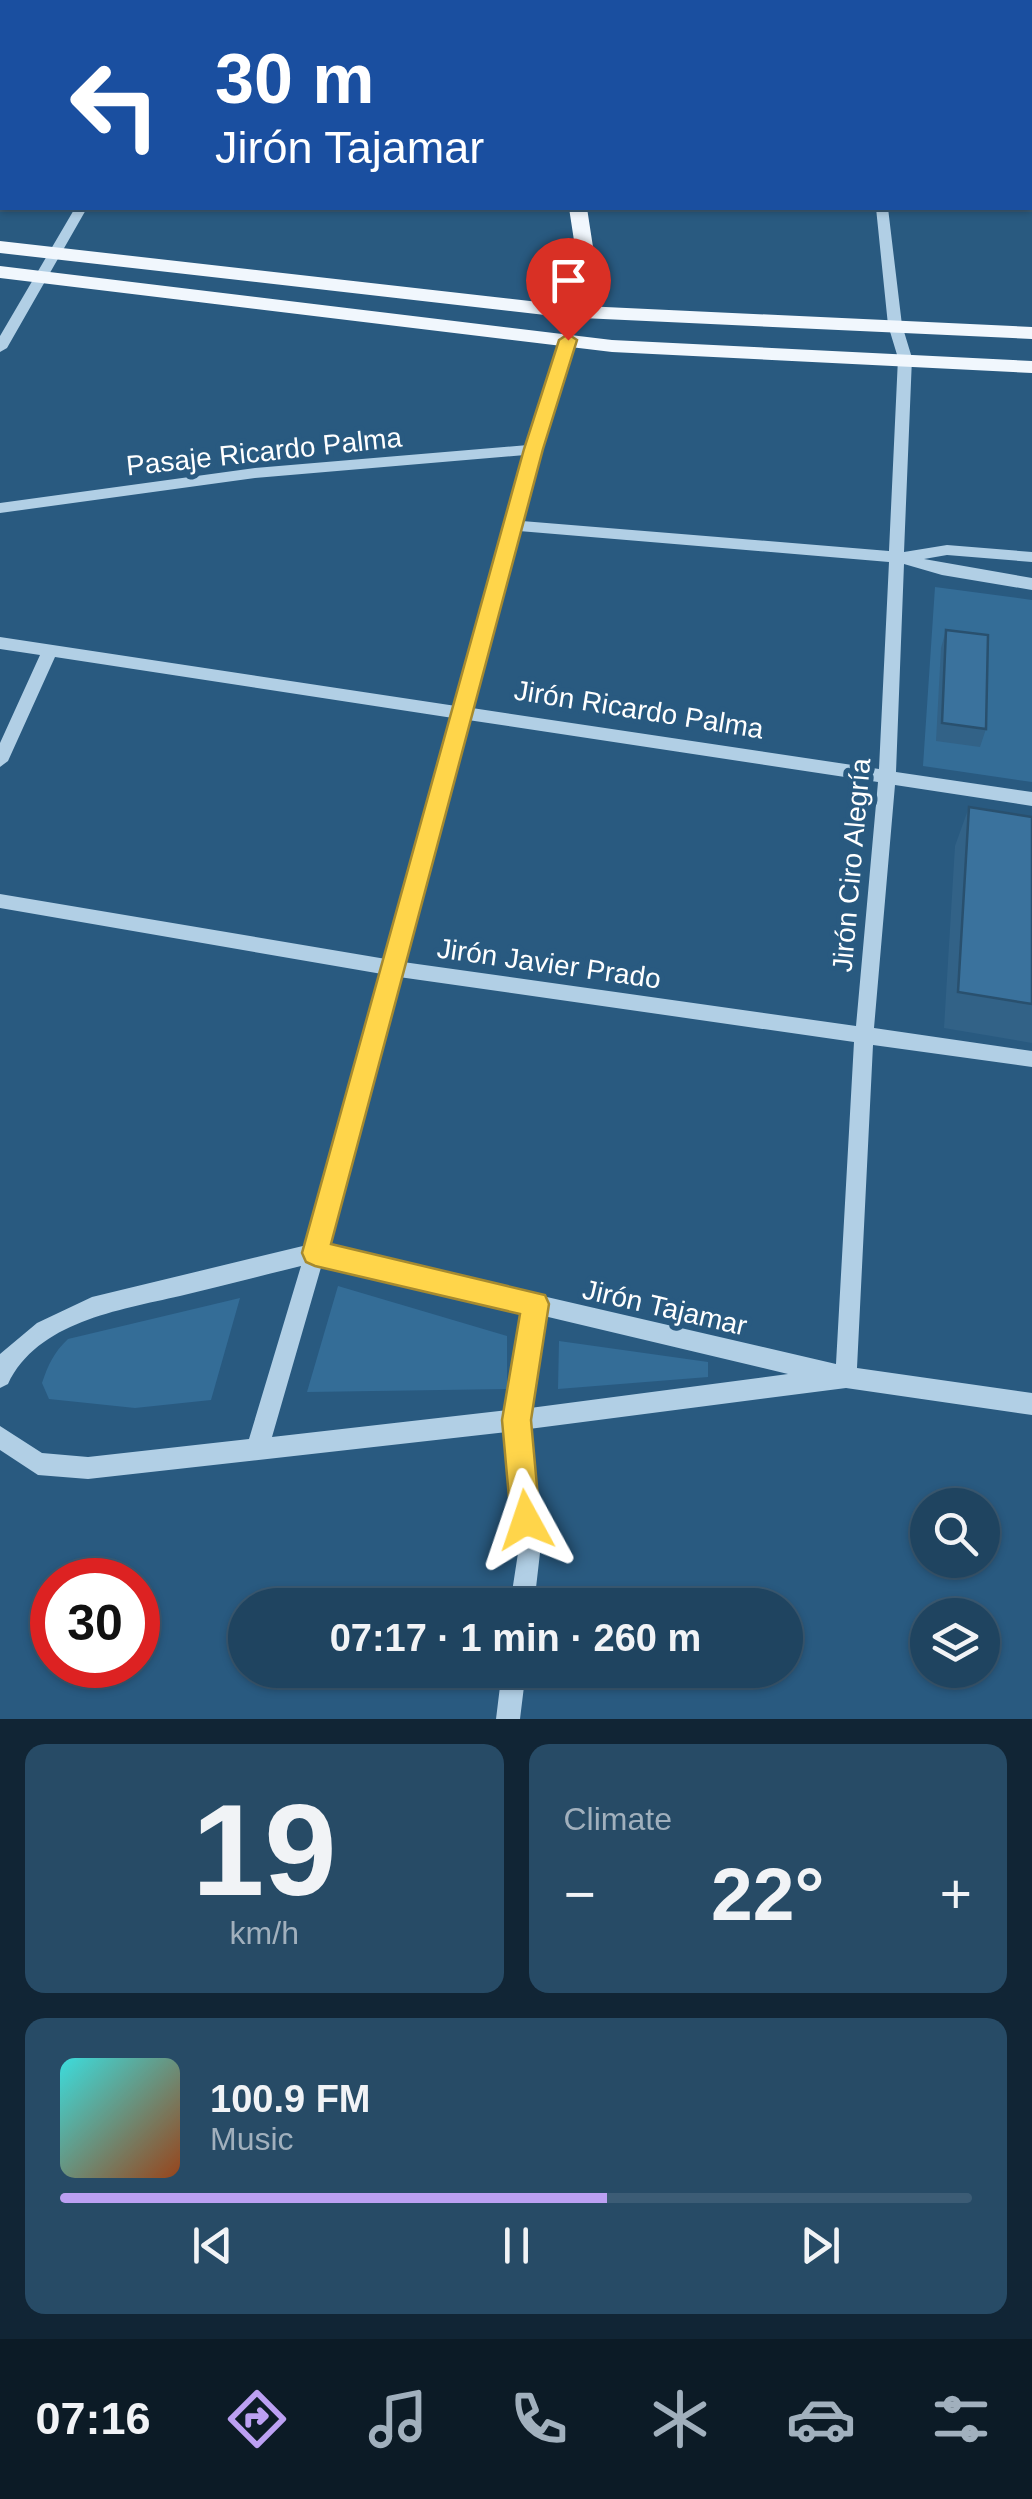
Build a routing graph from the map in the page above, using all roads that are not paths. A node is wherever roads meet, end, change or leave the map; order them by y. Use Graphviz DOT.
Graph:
graph roads {
  1 [pos="80,210"];
  2 [pos="563,210"];
  3 [pos="578,210"];
  4 [pos="882,210"];
  5 [pos="0,247"];
  6 [pos="584,247"];
  7 [pos="54,254"];
  8 [pos="0,272"];
  9 [pos="40,278"];
  10 [pos="574,312"];
  11 [pos="895,325"];
  12 [pos="1032,333"];
  13 [pos="568,340"];
  14 [pos="0,348"];
  15 [pos="906,358"];
  16 [pos="1032,367"];
  17 [pos="534,449"];
  18 [pos="0,508"];
  19 [pos="513,525"];
  20 [pos="1032,557"];
  21 [pos="899,558"];
  22 [pos="1032,584"];
  23 [pos="0,644"];
  24 [pos="51,649"];
  25 [pos="465,710"];
  26 [pos="0,761"];
  27 [pos="887,774"];
  28 [pos="1032,798"];
  29 [pos="0,901"];
  30 [pos="394,968"];
  31 [pos="864,1036"];
  32 [pos="1032,1059"];
  33 [pos="315,1253"];
  34 [pos="535,1304"];
  35 [pos="5,1368"];
  36 [pos="846,1377"];
  37 [pos="1032,1404"];
  38 [pos="516,1420"];
  39 [pos="0,1437"];
  40 [pos="257,1449"];
  41 [pos="524,1588"];
  42 [pos="512,1688"];
  43 [pos="508,1719"];
  1 -- 7 [label="street"];
  2 -- 6 [label="main road"];
  3 -- 6 [label="main road"];
  4 -- 11 [label="street"];
  5 -- 7 [label="main road"];
  6 -- 10 [label="main road"];
  7 -- 9 [label="street"];
  7 -- 10 [label="main road"];
  8 -- 9 [label="main road"];
  9 -- 13 [label="main road"];
  9 -- 14 [label="street"];
  10 -- 11 [label="main road"];
  10 -- 13 [label="main road"];
  11 -- 12 [label="main road"];
  11 -- 15 [label="street"];
  13 -- 15 [label="main road"];
  13 -- 17 [label="street"];
  15 -- 16 [label="main road"];
  15 -- 21 [label="street, Jirón Ciro Alegría"];
  17 -- 18 [label="street, Pasaje Ricardo Palma"];
  17 -- 19 [label="street"];
  19 -- 21 [label="street"];
  19 -- 25 [label="street"];
  20 -- 21 [label="street"];
  21 -- 22 [label="street"];
  21 -- 27 [label="street, Jirón Ciro Alegría"];
  23 -- 24 [label="street, Jirón Ricardo Palma"];
  24 -- 25 [label="street, Jirón Ricardo Palma"];
  24 -- 26 [label="street"];
  25 -- 27 [label="street, Jirón Ricardo Palma"];
  25 -- 30 [label="street"];
  27 -- 28 [label="street, Jirón Ricardo Palma"];
  27 -- 31 [label="street, Jirón Ciro Alegría"];
  29 -- 30 [label="street, Jirón Javier Prado"];
  30 -- 31 [label="street, Jirón Javier Prado"];
  30 -- 33 [label="street"];
  31 -- 32 [label="street, Jirón Javier Prado"];
  31 -- 36 [label="street, Jirón Ciro Alegría"];
  33 -- 34 [label="street, Jirón Tajamar"];
  33 -- 35 [label="street, Jirón Tajamar"];
  33 -- 40 [label="street"];
  34 -- 36 [label="street, Jirón Tajamar"];
  34 -- 38 [label="street"];
  36 -- 37 [label="street, Jirón Tajamar"];
  36 -- 38 [label="street"];
  38 -- 40 [label="street"];
  38 -- 41 [label="street"];
  39 -- 40 [label="street"];
  42 -- 43 [label="street"];
}
